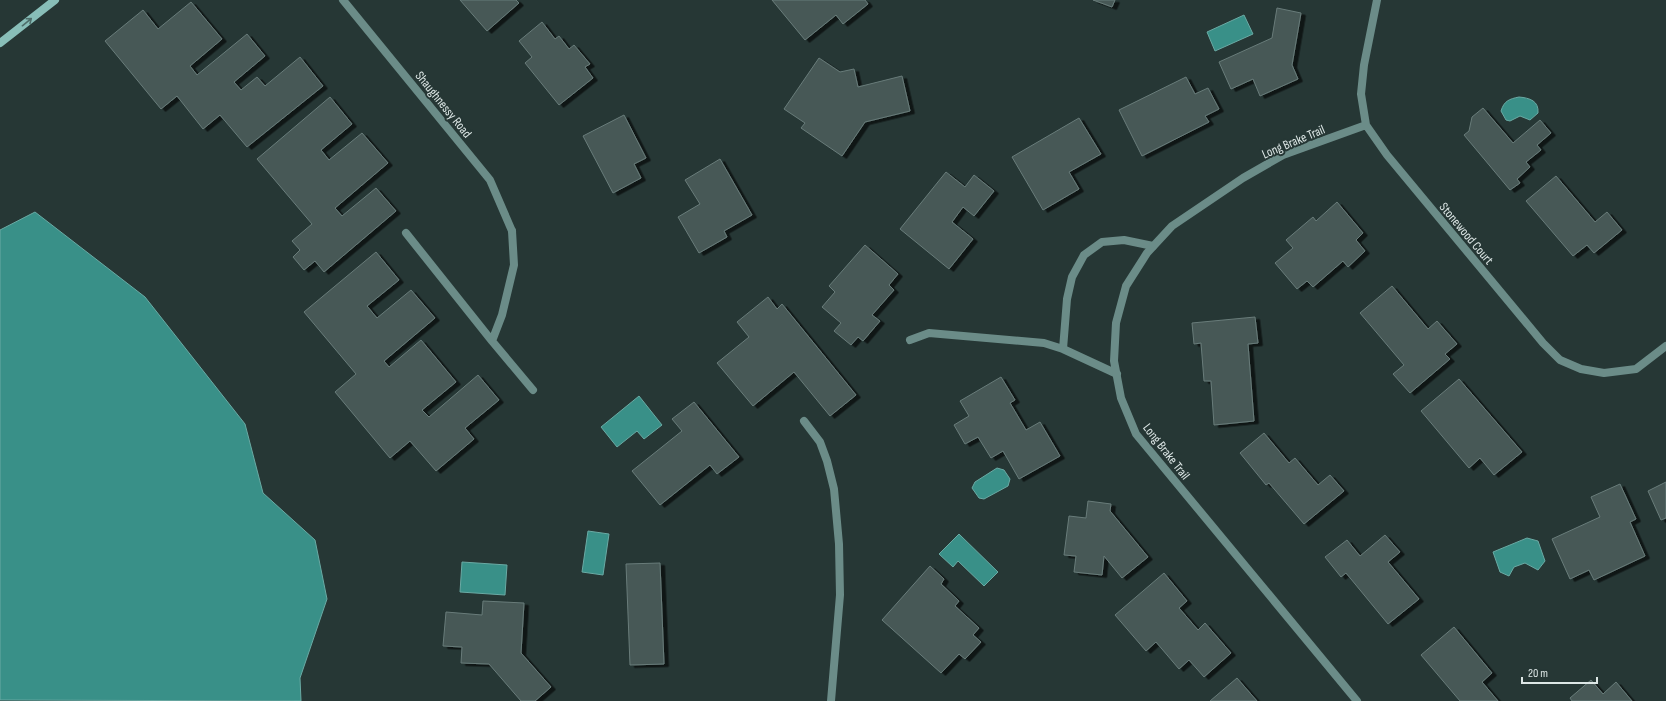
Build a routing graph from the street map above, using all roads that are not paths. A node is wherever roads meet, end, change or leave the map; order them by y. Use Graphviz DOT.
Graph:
graph roads {
  1 [pos="54,0"];
  2 [pos="343,0"];
  3 [pos="1377,0"];
  4 [pos="0,43"];
  5 [pos="1366,124"];
  6 [pos="406,233"];
  7 [pos="1153,246"];
  8 [pos="910,340"];
  9 [pos="492,341"];
  10 [pos="1666,346"];
  11 [pos="1063,350"];
  12 [pos="1117,374"];
  13 [pos="533,390"];
  14 [pos="804,421"];
  15 [pos="831,701"];
  16 [pos="1357,701"];
  4 -- 1 [label="street, one-way"];
  2 -- 9 [label="street, Shaughnessy Road"];
  3 -- 5 [label="street, Stonewood Court"];
  5 -- 7 [label="street, Long Brake Trail"];
  5 -- 10 [label="street, Stonewood Court"];
  6 -- 9 [label="street"];
  7 -- 11 [label="street"];
  7 -- 12 [label="street, Long Brake Trail"];
  8 -- 11 [label="street"];
  9 -- 13 [label="street"];
  11 -- 12 [label="street"];
  12 -- 16 [label="street, Long Brake Trail"];
  14 -- 15 [label="street"];
}
